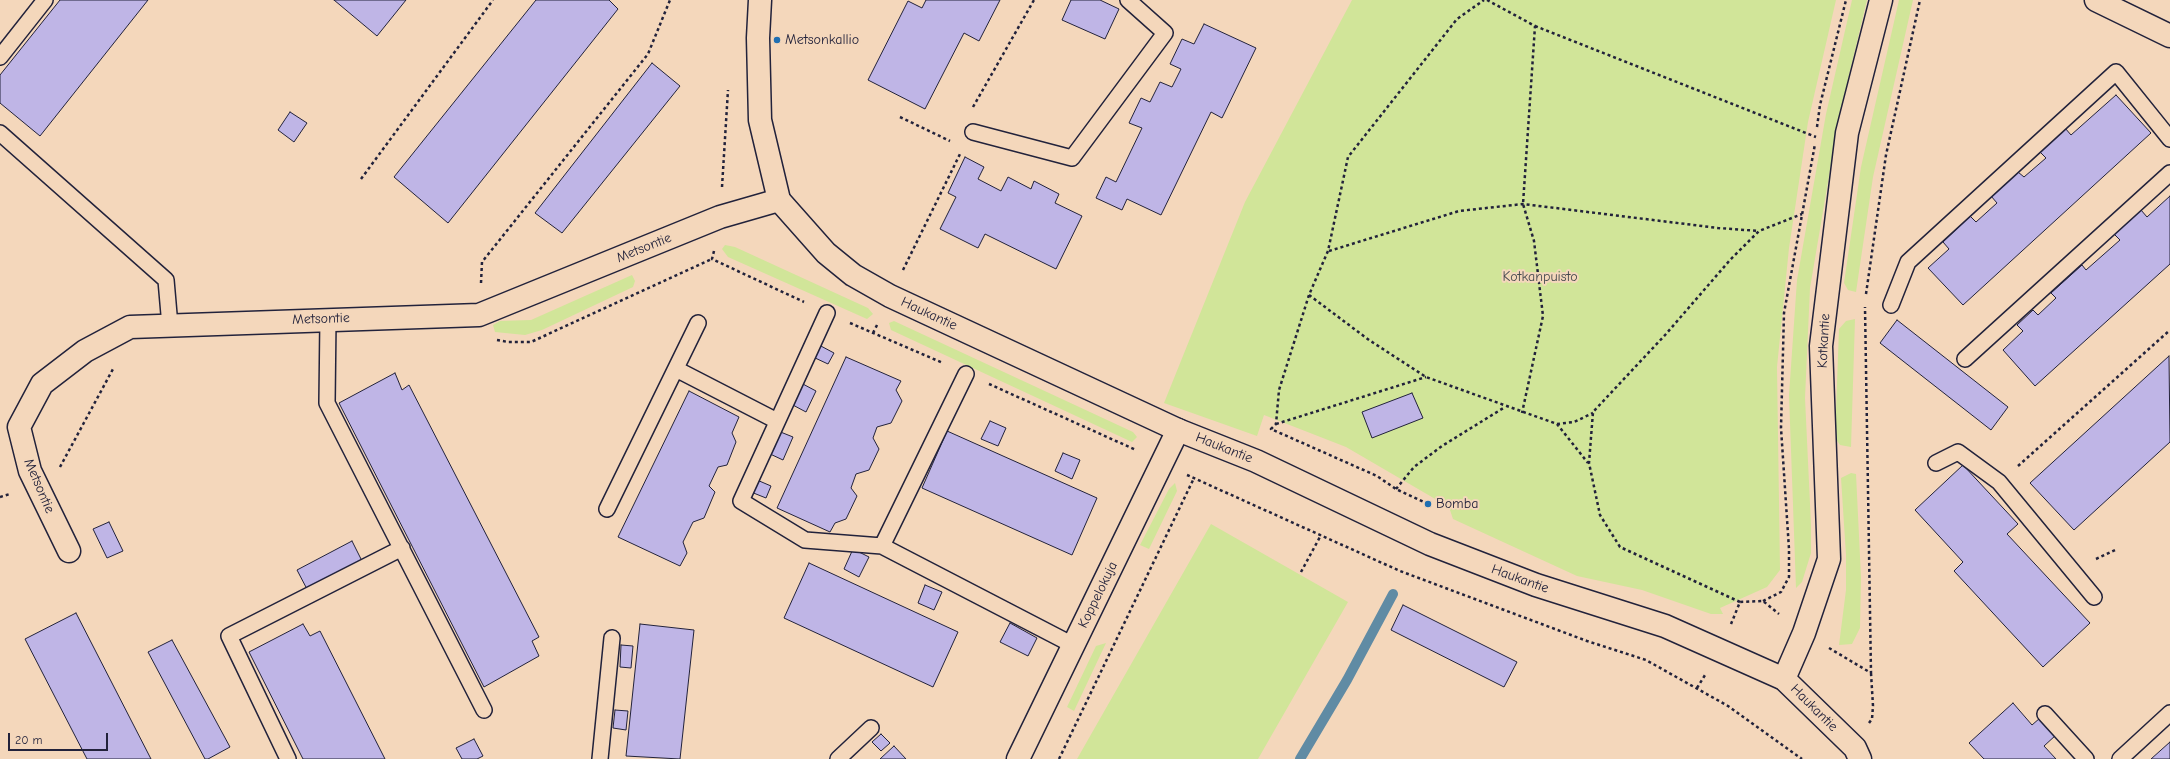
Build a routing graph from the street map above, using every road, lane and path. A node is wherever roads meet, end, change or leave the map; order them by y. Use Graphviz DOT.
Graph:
graph roads {
  1 [pos="45,0"];
  2 [pos="493,0"];
  3 [pos="670,0"];
  4 [pos="760,0"];
  5 [pos="1034,0"];
  6 [pos="1128,0"];
  7 [pos="1484,0"];
  8 [pos="1487,0"];
  9 [pos="1881,0"];
  10 [pos="2096,0"];
  11 [pos="1535,26"];
  12 [pos="2170,36"];
  13 [pos="0,57"];
  14 [pos="900,117"];
  15 [pos="973,132"];
  16 [pos="0,133"];
  17 [pos="1816,137"];
  18 [pos="2170,139"];
  19 [pos="963,147"];
  20 [pos="2170,173"];
  21 [pos="361,179"];
  22 [pos="779,200"];
  23 [pos="1523,204"];
  24 [pos="1803,213"];
  25 [pos="1759,231"];
  26 [pos="1328,251"];
  27 [pos="1309,295"];
  28 [pos="890,296"];
  29 [pos="1891,305"];
  30 [pos="827,313"];
  31 [pos="479,315"];
  32 [pos="328,319"];
  33 [pos="698,323"];
  34 [pos="170,326"];
  35 [pos="2170,330"];
  36 [pos="873,333"];
  37 [pos="1965,359"];
  38 [pos="676,369"];
  39 [pos="966,374"];
  40 [pos="1426,377"];
  41 [pos="1505,407"];
  42 [pos="1593,412"];
  43 [pos="1522,413"];
  44 [pos="777,421"];
  45 [pos="1276,424"];
  46 [pos="1557,424"];
  47 [pos="1178,430"];
  48 [pos="1163,462"];
  49 [pos="1588,463"];
  50 [pos="1936,463"];
  51 [pos="1194,478"];
  52 [pos="1999,482"];
  53 [pos="1396,489"];
  54 [pos="1428,504"];
  55 [pos="607,509"];
  56 [pos="1321,535"];
  57 [pos="882,546"];
  58 [pos="402,548"];
  59 [pos="69,550"];
  60 [pos="1301,572"];
  61 [pos="2094,597"];
  62 [pos="1740,602"];
  63 [pos="612,638"];
  64 [pos="1073,645"];
  65 [pos="1784,679"];
  66 [pos="484,710"];
  67 [pos="2170,713"];
  68 [pos="2045,714"];
  69 [pos="871,728"];
  70 [pos="288,759"];
  71 [pos="600,759"];
  72 [pos="838,759"];
  73 [pos="1018,759"];
  74 [pos="1059,759"];
  75 [pos="1802,759"];
  76 [pos="1860,759"];
  77 [pos="2086,759"];
  78 [pos="2120,759"];
  1 -- 13 [label="lane"];
  2 -- 21 [label="path"];
  3 -- 31 [label="path"];
  4 -- 22 [label="street, Haukantie"];
  5 -- 15 [label="path"];
  6 -- 15 [label="lane"];
  7 -- 26 [label="path"];
  8 -- 11 [label="path"];
  9 -- 65 [label="street, Kotkantie"];
  10 -- 12 [label="street"];
  11 -- 17 [label="path"];
  11 -- 23 [label="path"];
  14 -- 19 [label="path"];
  15 -- 19 [label="path"];
  16 -- 34 [label="lane"];
  18 -- 29 [label="lane"];
  19 -- 28 [label="path"];
  20 -- 37 [label="lane"];
  22 -- 28 [label="street, Haukantie"];
  22 -- 31 [label="street, Metsontie"];
  23 -- 25 [label="path"];
  23 -- 26 [label="path"];
  23 -- 43 [label="path"];
  24 -- 25 [label="path"];
  25 -- 42 [label="path"];
  26 -- 27 [label="path"];
  27 -- 40 [label="path"];
  27 -- 45 [label="path"];
  28 -- 36 [label="path"];
  28 -- 47 [label="street, Haukantie"];
  30 -- 44 [label="lane"];
  31 -- 32 [label="street, Metsontie"];
  32 -- 34 [label="street, Metsontie"];
  32 -- 58 [label="lane"];
  33 -- 38 [label="lane"];
  34 -- 59 [label="street, Metsontie"];
  35 -- 52 [label="path"];
  38 -- 44 [label="lane"];
  38 -- 55 [label="lane"];
  39 -- 57 [label="lane"];
  40 -- 41 [label="path"];
  40 -- 45 [label="path"];
  41 -- 43 [label="path"];
  41 -- 53 [label="path"];
  42 -- 46 [label="path"];
  42 -- 49 [label="path"];
  43 -- 46 [label="path"];
  44 -- 57 [label="lane"];
  45 -- 53 [label="path"];
  46 -- 49 [label="path"];
  47 -- 48 [label="street, Koppelokuja"];
  47 -- 65 [label="street, Haukantie"];
  48 -- 51 [label="path"];
  48 -- 64 [label="street, Koppelokuja"];
  49 -- 62 [label="path"];
  50 -- 52 [label="lane"];
  51 -- 56 [label="path"];
  51 -- 74 [label="path"];
  52 -- 61 [label="lane"];
  53 -- 54 [label="path"];
  56 -- 60 [label="path"];
  56 -- 75 [label="path"];
  57 -- 64 [label="lane"];
  58 -- 66 [label="lane"];
  58 -- 70 [label="lane"];
  63 -- 71 [label="lane"];
  64 -- 73 [label="street, Koppelokuja"];
  65 -- 76 [label="street, Haukantie"];
  67 -- 78 [label="lane"];
  68 -- 77 [label="lane"];
  69 -- 72 [label="lane"];
}
